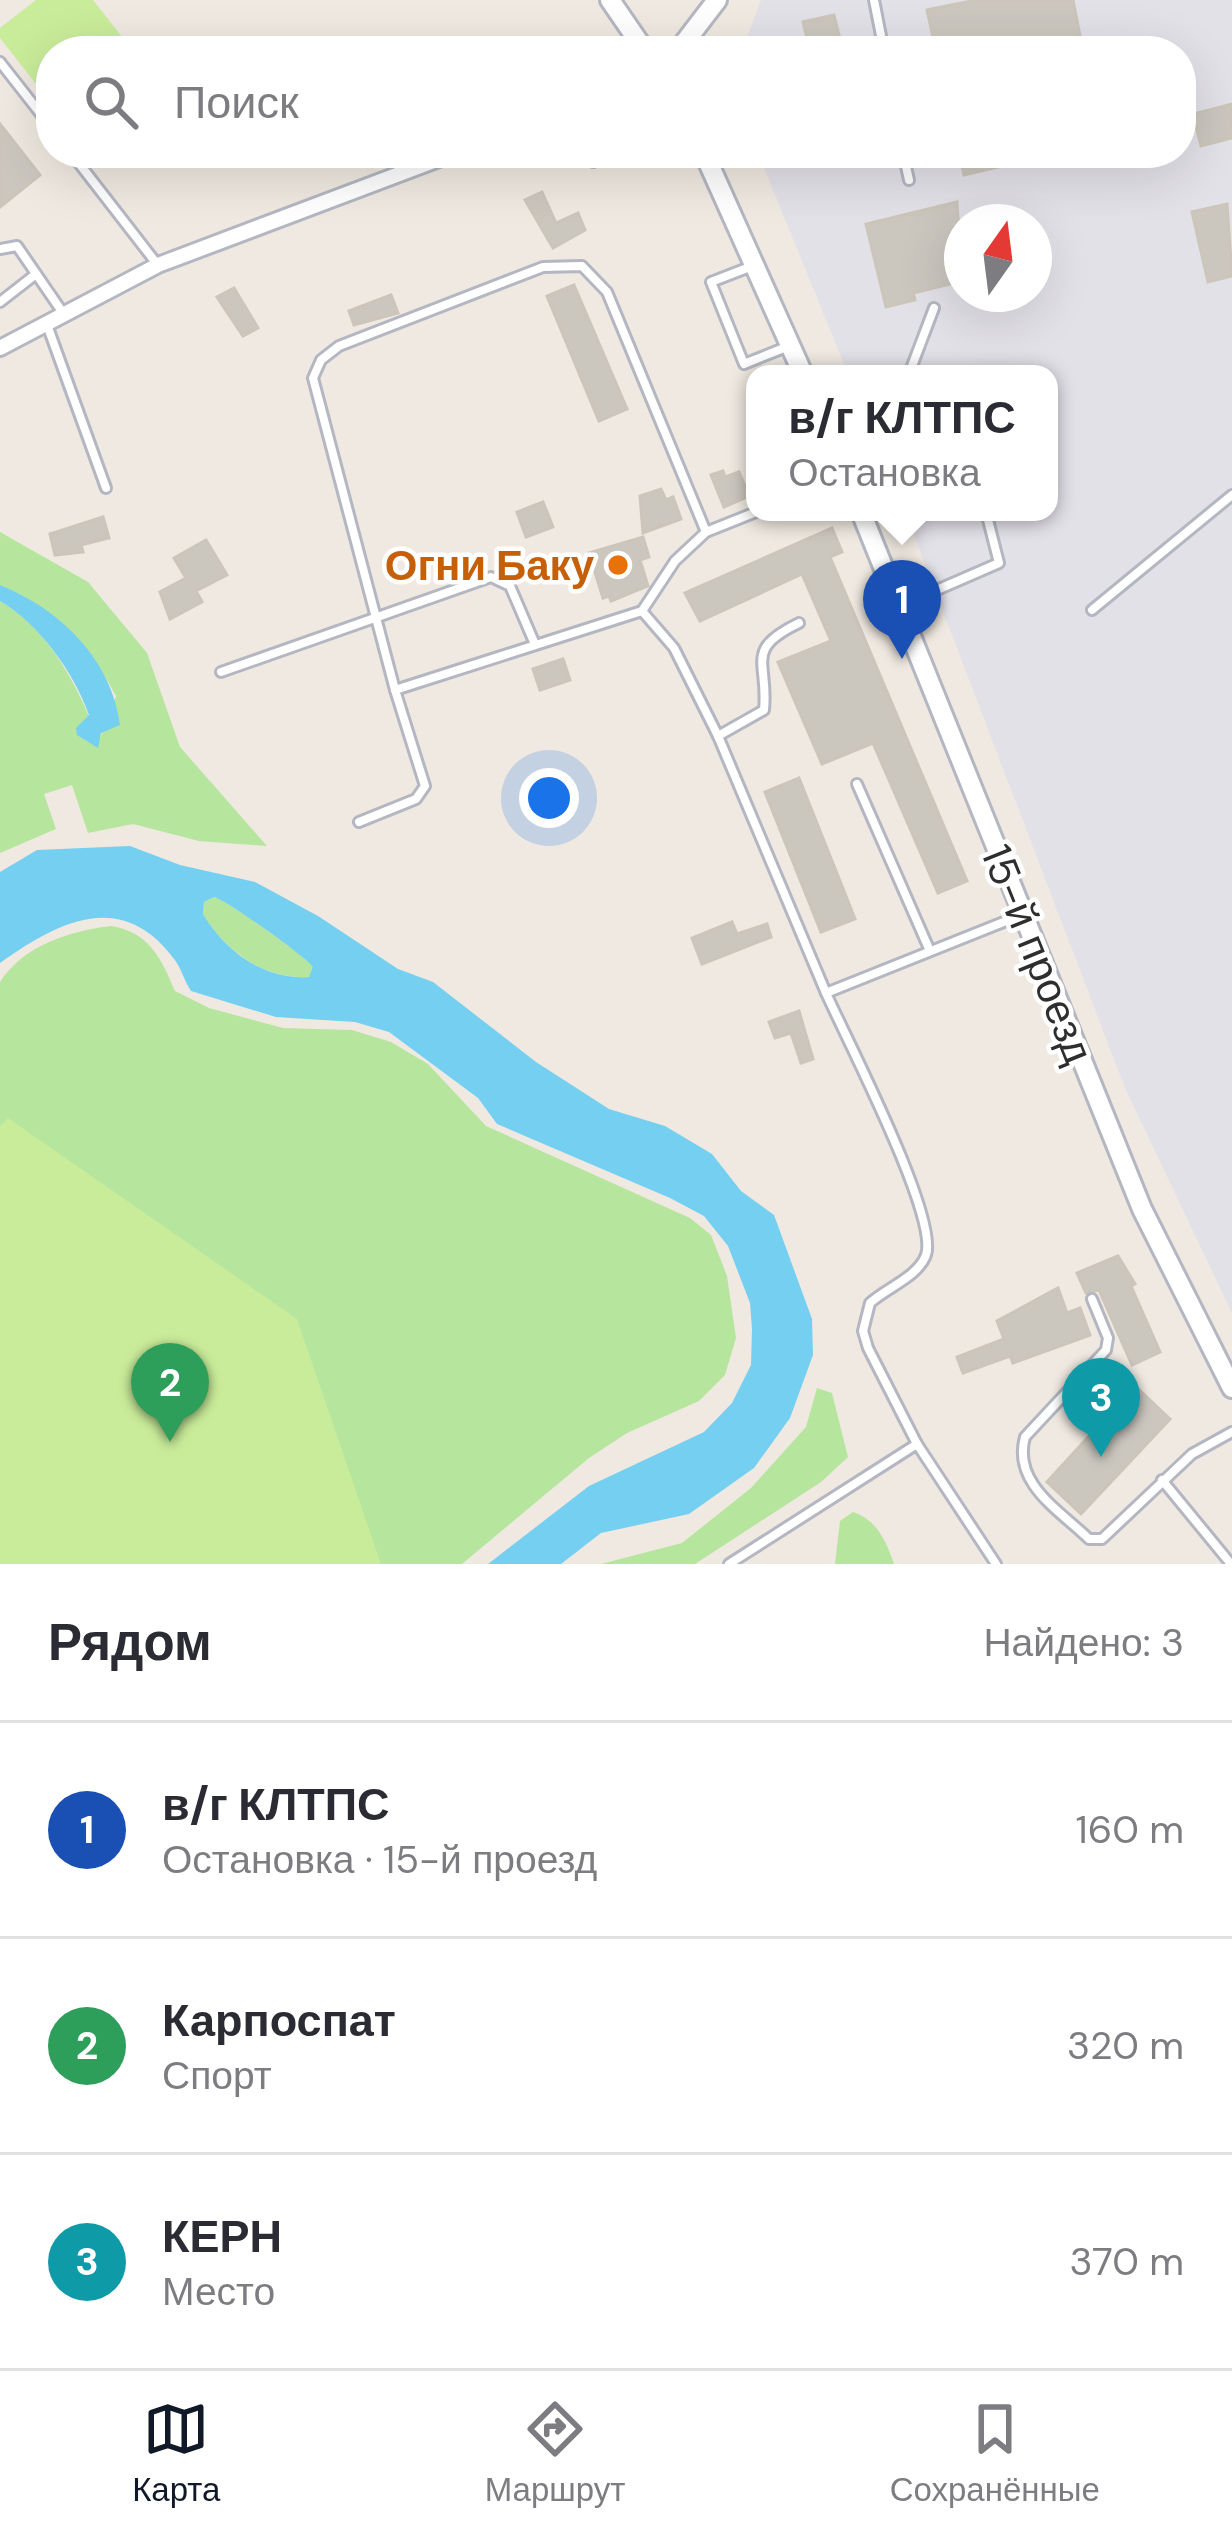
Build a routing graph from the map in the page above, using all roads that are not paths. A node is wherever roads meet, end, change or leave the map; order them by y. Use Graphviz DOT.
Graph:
graph roads {
  1 [pos="610,0"];
  2 [pos="717,0"];
  3 [pos="874,0"];
  4 [pos="635,36"];
  5 [pos="689,36"];
  6 [pos="881,36"];
  7 [pos="0,62"];
  8 [pos="36,109"];
  9 [pos="83,168"];
  10 [pos="414,168"];
  11 [pos="711,168"];
  12 [pos="906,168"];
  13 [pos="909,180"];
  14 [pos="0,249"];
  15 [pos="756,264"];
  16 [pos="158,265"];
  17 [pos="36,274"];
  18 [pos="0,302"];
  19 [pos="934,308"];
  20 [pos="63,313"];
  21 [pos="46,322"];
  22 [pos="790,345"];
  23 [pos="0,348"];
  24 [pos="799,365"];
  25 [pos="912,365"];
  26 [pos="106,488"];
  27 [pos="1232,495"];
  28 [pos="746,516"];
  29 [pos="865,521"];
  30 [pos="988,521"];
  31 [pos="706,532"];
  32 [pos="899,606"];
  33 [pos="642,610"];
  34 [pos="1092,610"];
  35 [pos="378,619"];
  36 [pos="799,623"];
  37 [pos="534,642"];
  38 [pos="221,672"];
  39 [pos="395,690"];
  40 [pos="718,736"];
  41 [pos="857,784"];
  42 [pos="359,822"];
  43 [pos="1022,914"];
  44 [pos="931,951"];
  45 [pos="826,993"];
  46 [pos="1092,1299"];
  47 [pos="1232,1388"];
  48 [pos="1232,1432"];
  49 [pos="917,1444"];
  50 [pos="1162,1480"];
  51 [pos="729,1564"];
  52 [pos="996,1564"];
  53 [pos="1231,1564"];
  1 -- 4 [label="main road"];
  2 -- 5 [label="main road"];
  3 -- 6 [label="lane"];
  7 -- 8 [label="lane"];
  9 -- 16 [label="lane"];
  10 -- 16 [label="street"];
  11 -- 15 [label="main road"];
  12 -- 13 [label="lane"];
  14 -- 17 [label="lane"];
  15 -- 22 [label="main road"];
  15 -- 22 [label="lane"];
  16 -- 20 [label="street"];
  17 -- 18 [label="lane"];
  17 -- 20 [label="lane"];
  19 -- 25 [label="lane"];
  20 -- 21 [label="street"];
  21 -- 23 [label="street"];
  21 -- 26 [label="lane"];
  22 -- 24 [label="main road"];
  27 -- 34 [label="lane"];
  28 -- 31 [label="lane"];
  29 -- 32 [label="main road, 15-й проезд"];
  30 -- 32 [label="lane"];
  31 -- 33 [label="lane"];
  31 -- 35 [label="lane"];
  32 -- 43 [label="main road, 15-й проезд"];
  33 -- 37 [label="lane"];
  33 -- 40 [label="lane"];
  35 -- 37 [label="lane"];
  35 -- 38 [label="lane"];
  35 -- 39 [label="lane"];
  36 -- 40 [label="lane"];
  37 -- 39 [label="lane"];
  39 -- 42 [label="lane"];
  40 -- 45 [label="lane"];
  41 -- 44 [label="lane"];
  43 -- 44 [label="lane"];
  43 -- 47 [label="main road, 15-й проезд"];
  44 -- 45 [label="lane"];
  45 -- 49 [label="lane"];
  46 -- 50 [label="lane"];
  48 -- 50 [label="lane"];
  49 -- 51 [label="lane"];
  49 -- 52 [label="lane"];
  50 -- 53 [label="lane"];
}
